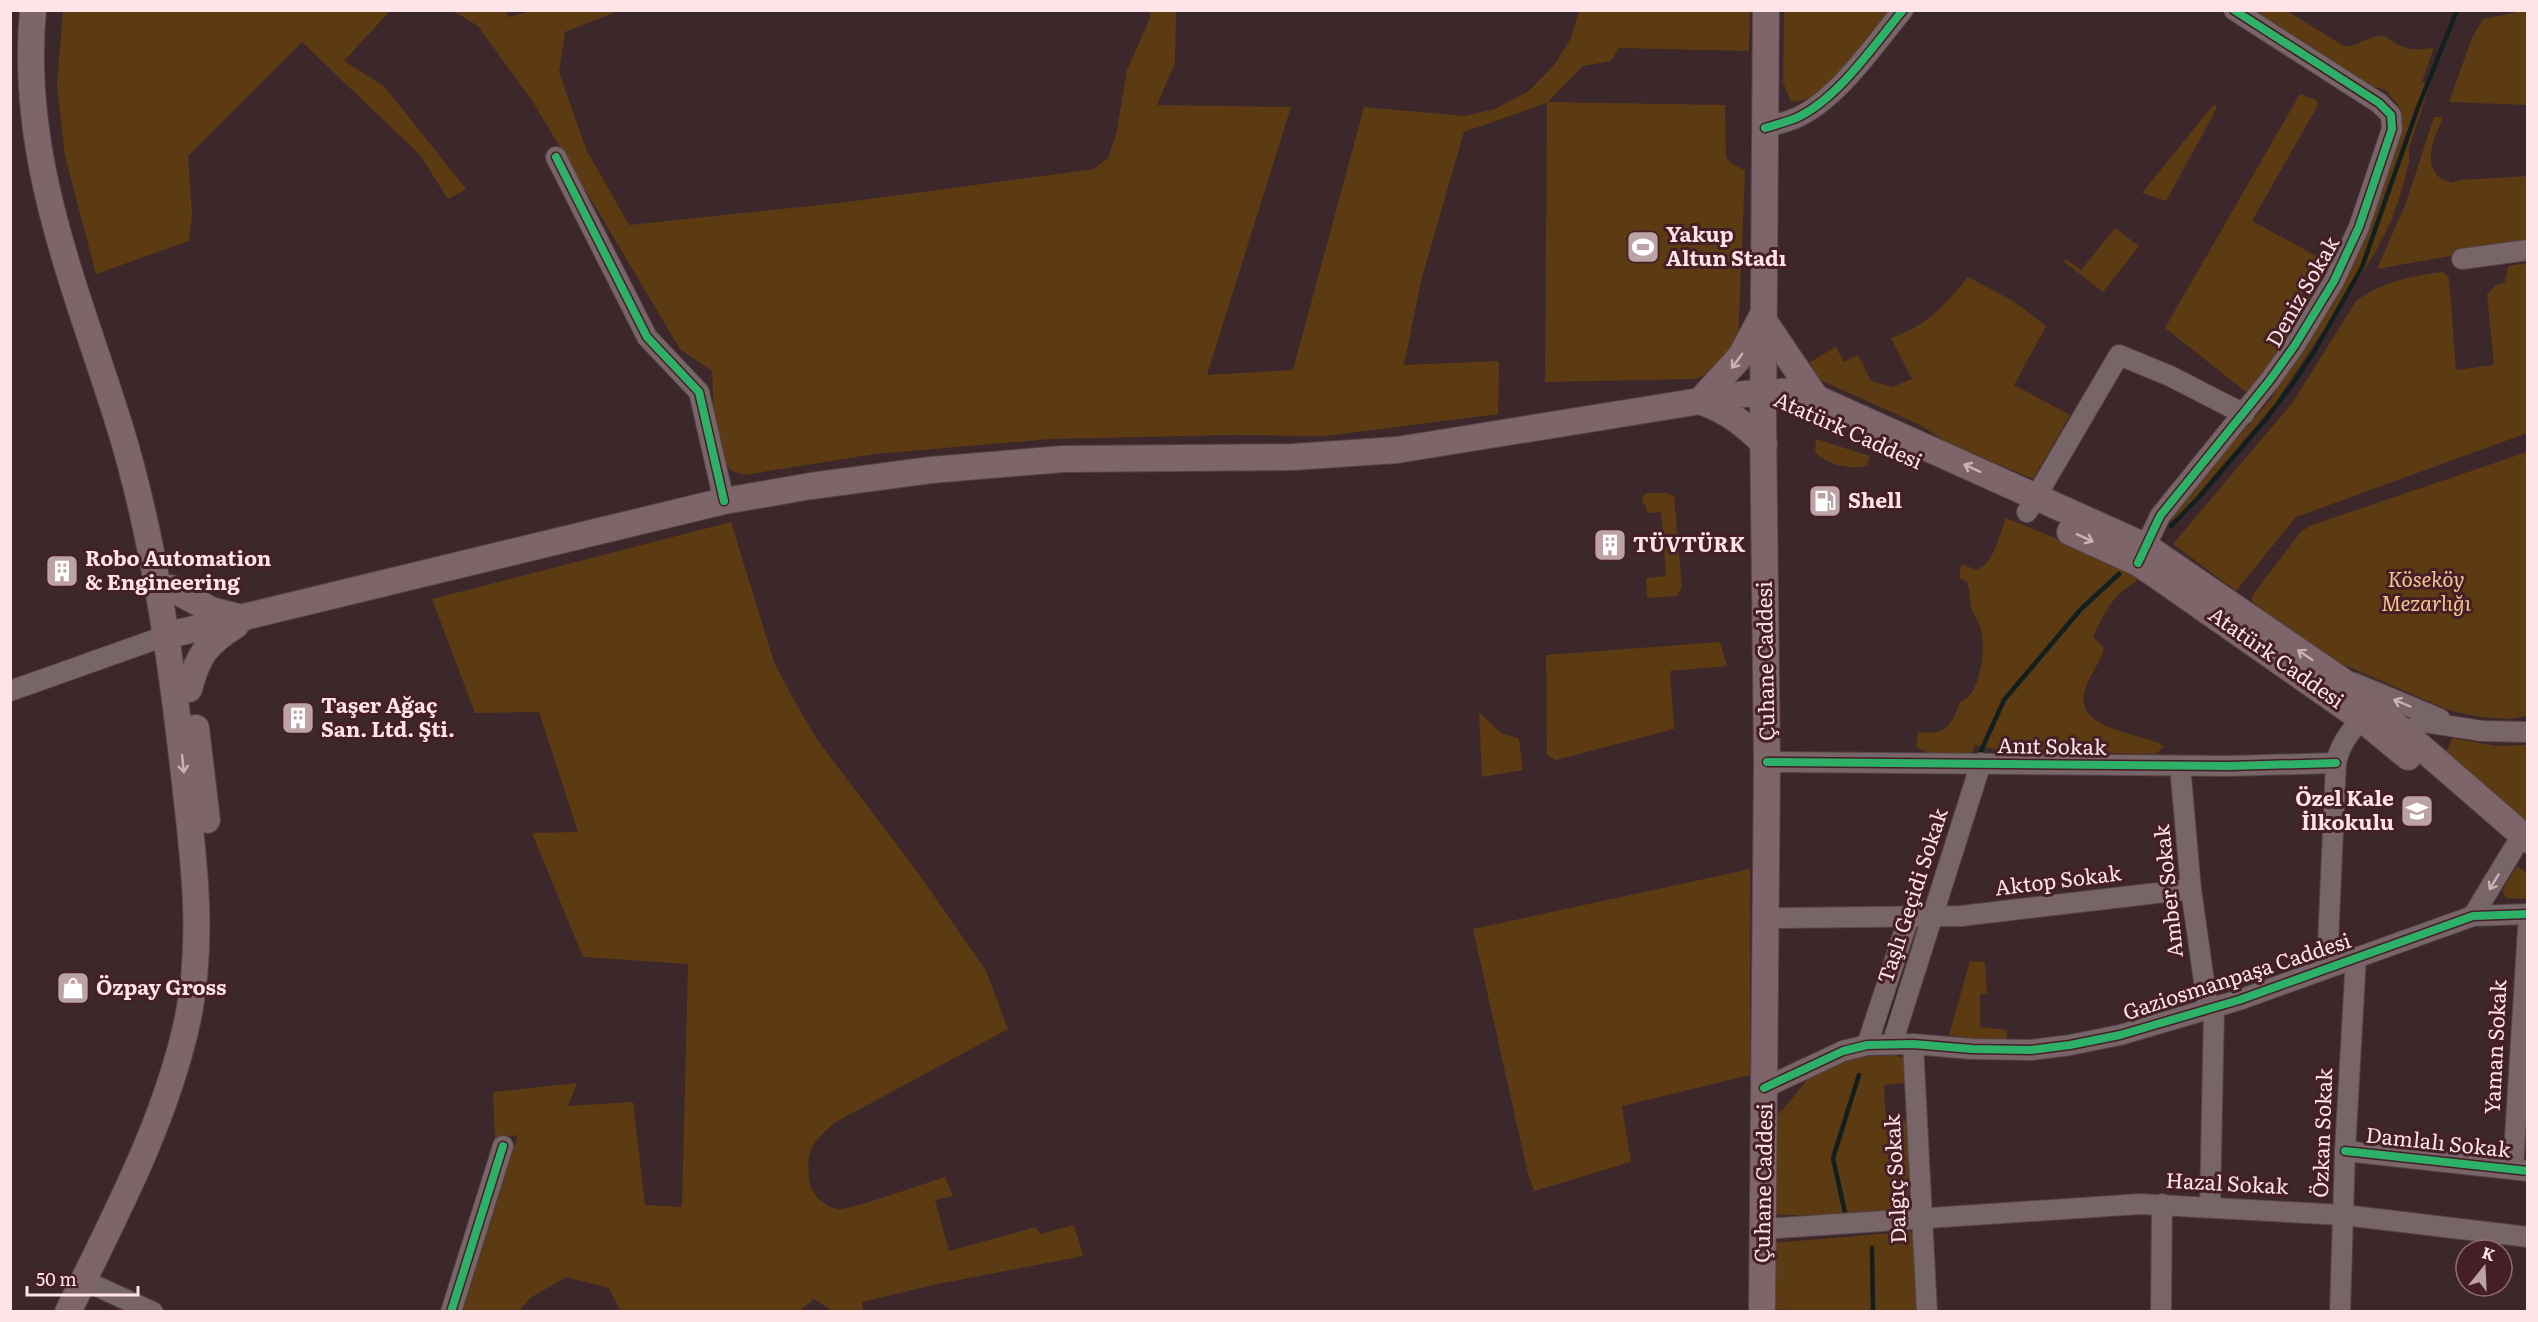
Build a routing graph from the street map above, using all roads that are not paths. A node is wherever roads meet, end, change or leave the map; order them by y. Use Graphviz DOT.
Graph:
graph roads {
  1 [pos="33,10"];
  2 [pos="47,10"];
  3 [pos="1766,10"];
  4 [pos="1903,10"];
  5 [pos="2234,10"];
  6 [pos="1765,128"];
  7 [pos="556,157"];
  8 [pos="2528,250"];
  9 [pos="2462,259"];
  10 [pos="1764,316"];
  11 [pos="1764,393"];
  12 [pos="1816,398"];
  13 [pos="1700,401"];
  14 [pos="2244,414"];
  15 [pos="1764,444"];
  16 [pos="724,501"];
  17 [pos="2032,504"];
  18 [pos="2142,555"];
  19 [pos="171,588"];
  20 [pos="246,618"];
  21 [pos="173,635"];
  22 [pos="2334,675"];
  23 [pos="189,689"];
  24 [pos="10,691"];
  25 [pos="2369,712"];
  26 [pos="2457,726"];
  27 [pos="2528,732"];
  28 [pos="2402,740"];
  29 [pos="1767,762"];
  30 [pos="2336,763"];
  31 [pos="1981,764"];
  32 [pos="2180,766"];
  33 [pos="2523,850"];
  34 [pos="2191,889"];
  35 [pos="2528,914"];
  36 [pos="2473,916"];
  37 [pos="1910,917"];
  38 [pos="1931,917"];
  39 [pos="1766,918"];
  40 [pos="2528,928"];
  41 [pos="2356,957"];
  42 [pos="2327,967"];
  43 [pos="2211,1009"];
  44 [pos="1892,1044"];
  45 [pos="1913,1044"];
  46 [pos="1867,1045"];
  47 [pos="1764,1088"];
  48 [pos="503,1146"];
  49 [pos="2345,1151"];
  50 [pos="2520,1170"];
  51 [pos="2162,1204"];
  52 [pos="2210,1206"];
  53 [pos="2344,1215"];
  54 [pos="1923,1217"];
  55 [pos="1763,1229"];
  56 [pos="2528,1237"];
  57 [pos="90,1283"];
  58 [pos="68,1311"];
  59 [pos="83,1311"];
  60 [pos="153,1311"];
  61 [pos="451,1311"];
  62 [pos="1762,1311"];
  63 [pos="1927,1311"];
  64 [pos="2161,1311"];
  65 [pos="2340,1311"];
  1 -- 21 [label="main road"];
  2 -- 19 [label="main road"];
  3 -- 6 [label="main road, Çuhane Caddesi"];
  4 -- 6 [label="street"];
  5 -- 14 [label="street, Deniz Sokak"];
  6 -- 10 [label="main road, Çuhane Caddesi"];
  7 -- 16 [label="street"];
  8 -- 9 [label="street"];
  10 -- 11 [label="main road, Çuhane Caddesi"];
  10 -- 12 [label="main road"];
  10 -- 13 [label="main road, one-way"];
  11 -- 12 [label="main road, Atatürk Caddesi"];
  11 -- 13 [label="main road"];
  11 -- 15 [label="main road, Çuhane Caddesi"];
  11 -- 17 [label="main road, Atatürk Caddesi"];
  17 -- 12 [label="main road, Atatürk Caddesi, one-way"];
  13 -- 15 [label="main road"];
  13 -- 16 [label="main road"];
  14 -- 17 [label="street"];
  14 -- 18 [label="street, Deniz Sokak"];
  15 -- 29 [label="main road, Çuhane Caddesi"];
  16 -- 20 [label="main road"];
  17 -- 18 [label="main road, Atatürk Caddesi"];
  22 -- 18 [label="main road, Atatürk Caddesi, one-way"];
  18 -- 25 [label="main road, Atatürk Caddesi"];
  19 -- 20 [label="main road"];
  19 -- 21 [label="main road"];
  20 -- 21 [label="main road"];
  20 -- 23 [label="main road"];
  21 -- 23 [label="main road"];
  21 -- 24 [label="street"];
  21 -- 57 [label="main road, one-way"];
  22 -- 25 [label="main road, Atatürk Caddesi"];
  26 -- 22 [label="street, one-way"];
  23 -- 57 [label="main road"];
  25 -- 28 [label="main road, Atatürk Caddesi"];
  25 -- 30 [label="street"];
  26 -- 27 [label="street"];
  26 -- 28 [label="street"];
  28 -- 33 [label="main road, Atatürk Caddesi"];
  29 -- 31 [label="street, Anıt Sokak"];
  29 -- 39 [label="main road, Çuhane Caddesi"];
  30 -- 32 [label="street, Anıt Sokak"];
  30 -- 42 [label="street"];
  31 -- 32 [label="street, Anıt Sokak"];
  31 -- 38 [label="street, Taşlı Geçidi Sokak"];
  32 -- 34 [label="street, Amber Sokak"];
  33 -- 36 [label="street, one-way"];
  34 -- 38 [label="street, Aktop Sokak"];
  34 -- 43 [label="street, Amber Sokak"];
  35 -- 36 [label="street, Gaziosmanpaşa Caddesi"];
  36 -- 41 [label="street, Gaziosmanpaşa Caddesi"];
  37 -- 38 [label="street, Aktop Sokak"];
  37 -- 39 [label="street, Aktop Sokak"];
  37 -- 46 [label="street"];
  38 -- 44 [label="street, Taşlı Geçidi Sokak"];
  39 -- 47 [label="main road, Çuhane Caddesi"];
  40 -- 50 [label="street, Yaman Sokak"];
  41 -- 42 [label="street, Gaziosmanpaşa Caddesi"];
  41 -- 49 [label="street, Özkan Sokak"];
  42 -- 43 [label="street, Gaziosmanpaşa Caddesi"];
  43 -- 45 [label="street, Gaziosmanpaşa Caddesi"];
  43 -- 52 [label="street, Amber Sokak"];
  44 -- 45 [label="street, Gaziosmanpaşa Caddesi"];
  44 -- 46 [label="street, Gaziosmanpaşa Caddesi"];
  45 -- 54 [label="street, Dalgıç Sokak"];
  46 -- 47 [label="street, Gaziosmanpaşa Caddesi"];
  47 -- 55 [label="main road, Çuhane Caddesi"];
  48 -- 61 [label="street"];
  49 -- 50 [label="street, Damlalı Sokak"];
  49 -- 53 [label="street, Özkan Sokak"];
  51 -- 52 [label="street, Hazal Sokak"];
  51 -- 54 [label="street, Hazal Sokak"];
  51 -- 64 [label="street"];
  52 -- 53 [label="street, Hazal Sokak"];
  53 -- 56 [label="street, Hazal Sokak"];
  53 -- 65 [label="street, Özkan Sokak"];
  54 -- 55 [label="street, Hazal Sokak"];
  54 -- 63 [label="street, Dalgıç Sokak"];
  55 -- 62 [label="main road, Çuhane Caddesi"];
  57 -- 58 [label="main road"];
  57 -- 59 [label="main road"];
  57 -- 60 [label="street"];
}
